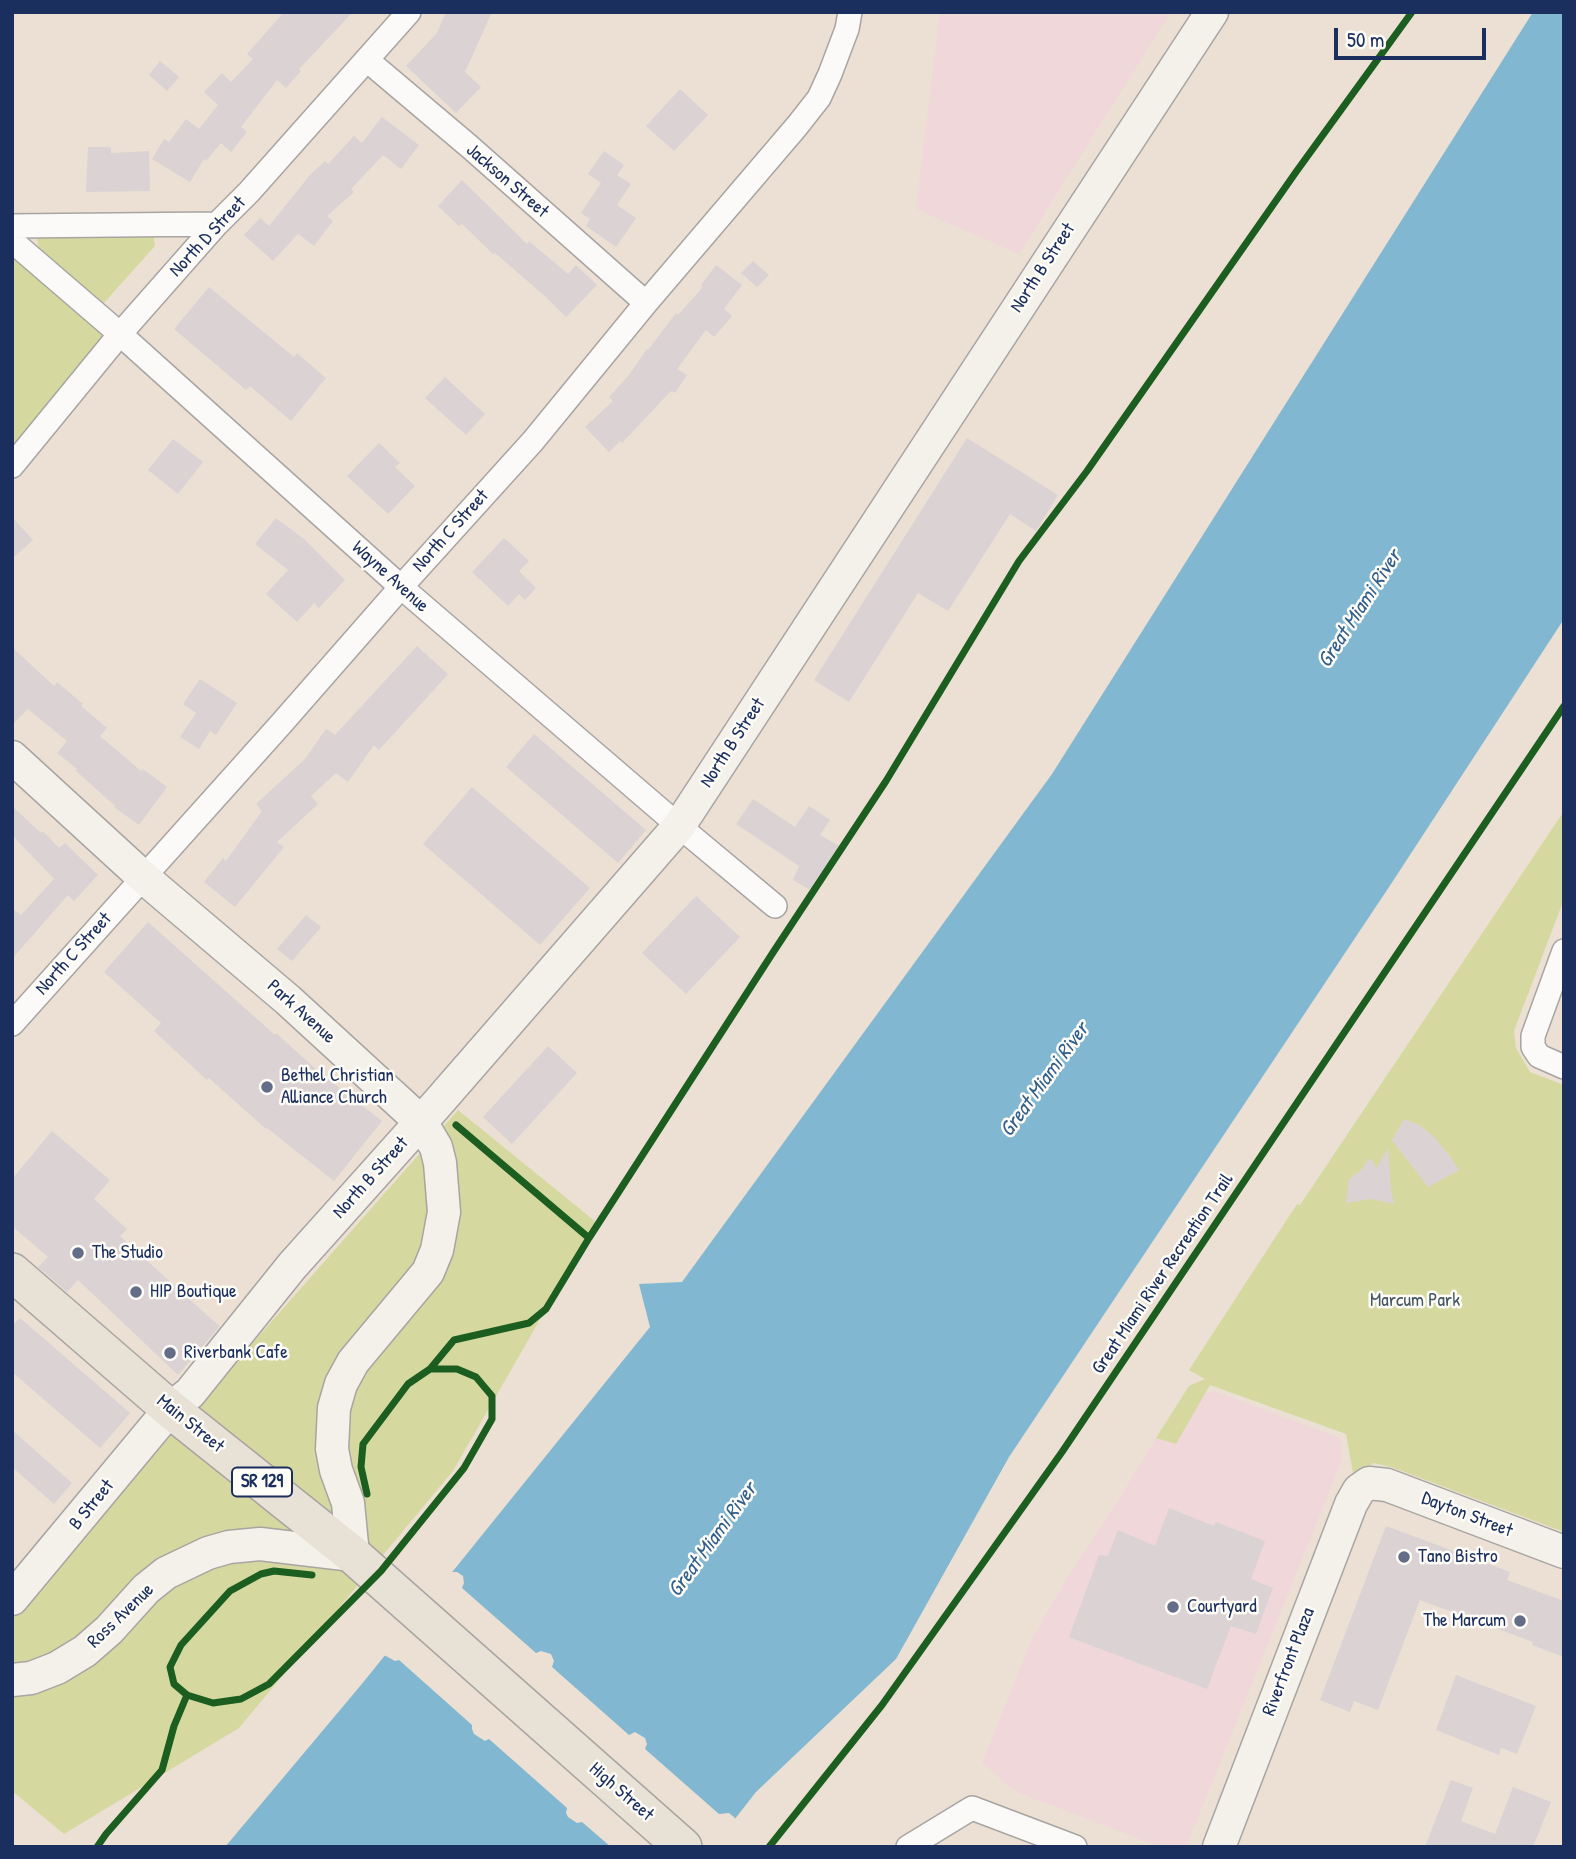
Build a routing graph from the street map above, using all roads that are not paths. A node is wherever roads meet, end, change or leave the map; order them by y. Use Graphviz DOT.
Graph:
graph roads {
  1 [pos="409,12"];
  2 [pos="850,12"];
  3 [pos="1212,12"];
  4 [pos="367,60"];
  5 [pos="217,223"];
  6 [pos="12,226"];
  7 [pos="12,241"];
  8 [pos="646,303"];
  9 [pos="120,334"];
  10 [pos="12,466"];
  11 [pos="401,587"];
  12 [pos="12,757"];
  13 [pos="679,826"];
  14 [pos="143,877"];
  15 [pos="775,906"];
  16 [pos="1564,951"];
  17 [pos="12,1024"];
  18 [pos="1564,1067"];
  19 [pos="421,1122"];
  20 [pos="12,1272"];
  21 [pos="170,1409"];
  22 [pos="1369,1483"];
  23 [pos="1564,1552"];
  24 [pos="360,1562"];
  25 [pos="12,1599"];
  26 [pos="12,1680"];
  27 [pos="559,1738"];
  28 [pos="683,1847"];
  29 [pos="908,1847"];
  30 [pos="1075,1847"];
  31 [pos="1219,1847"];
  1 -- 4 [label="street, North D Street"];
  2 -- 8 [label="street, North C Street"];
  3 -- 13 [label="main road, North B Street"];
  4 -- 5 [label="street, North D Street"];
  4 -- 8 [label="street, Jackson Street"];
  5 -- 6 [label="street"];
  5 -- 9 [label="street, North D Street"];
  7 -- 9 [label="street, Wayne Avenue"];
  8 -- 11 [label="street, North C Street"];
  9 -- 10 [label="street, North D Street"];
  9 -- 11 [label="street, Wayne Avenue"];
  11 -- 13 [label="street, Wayne Avenue"];
  11 -- 14 [label="street, North C Street"];
  12 -- 14 [label="main road, Park Avenue"];
  13 -- 15 [label="street, Wayne Avenue"];
  13 -- 19 [label="main road, North B Street"];
  14 -- 17 [label="street, North C Street"];
  14 -- 19 [label="main road, Park Avenue"];
  16 -- 18 [label="street"];
  19 -- 21 [label="main road, North B Street"];
  19 -- 24 [label="main road, Park Avenue"];
  20 -- 21 [label="main road, Main Street / SR 129"];
  21 -- 24 [label="main road, Main Street / SR 129"];
  21 -- 25 [label="main road, B Street"];
  22 -- 23 [label="main road, Dayton Street"];
  22 -- 31 [label="main road, Riverfront Plaza"];
  24 -- 26 [label="main road, Ross Avenue"];
  24 -- 27 [label="main road, Main Street / SR 129"];
  27 -- 28 [label="main road, High Street / SR 129"];
  29 -- 30 [label="street"];
}
